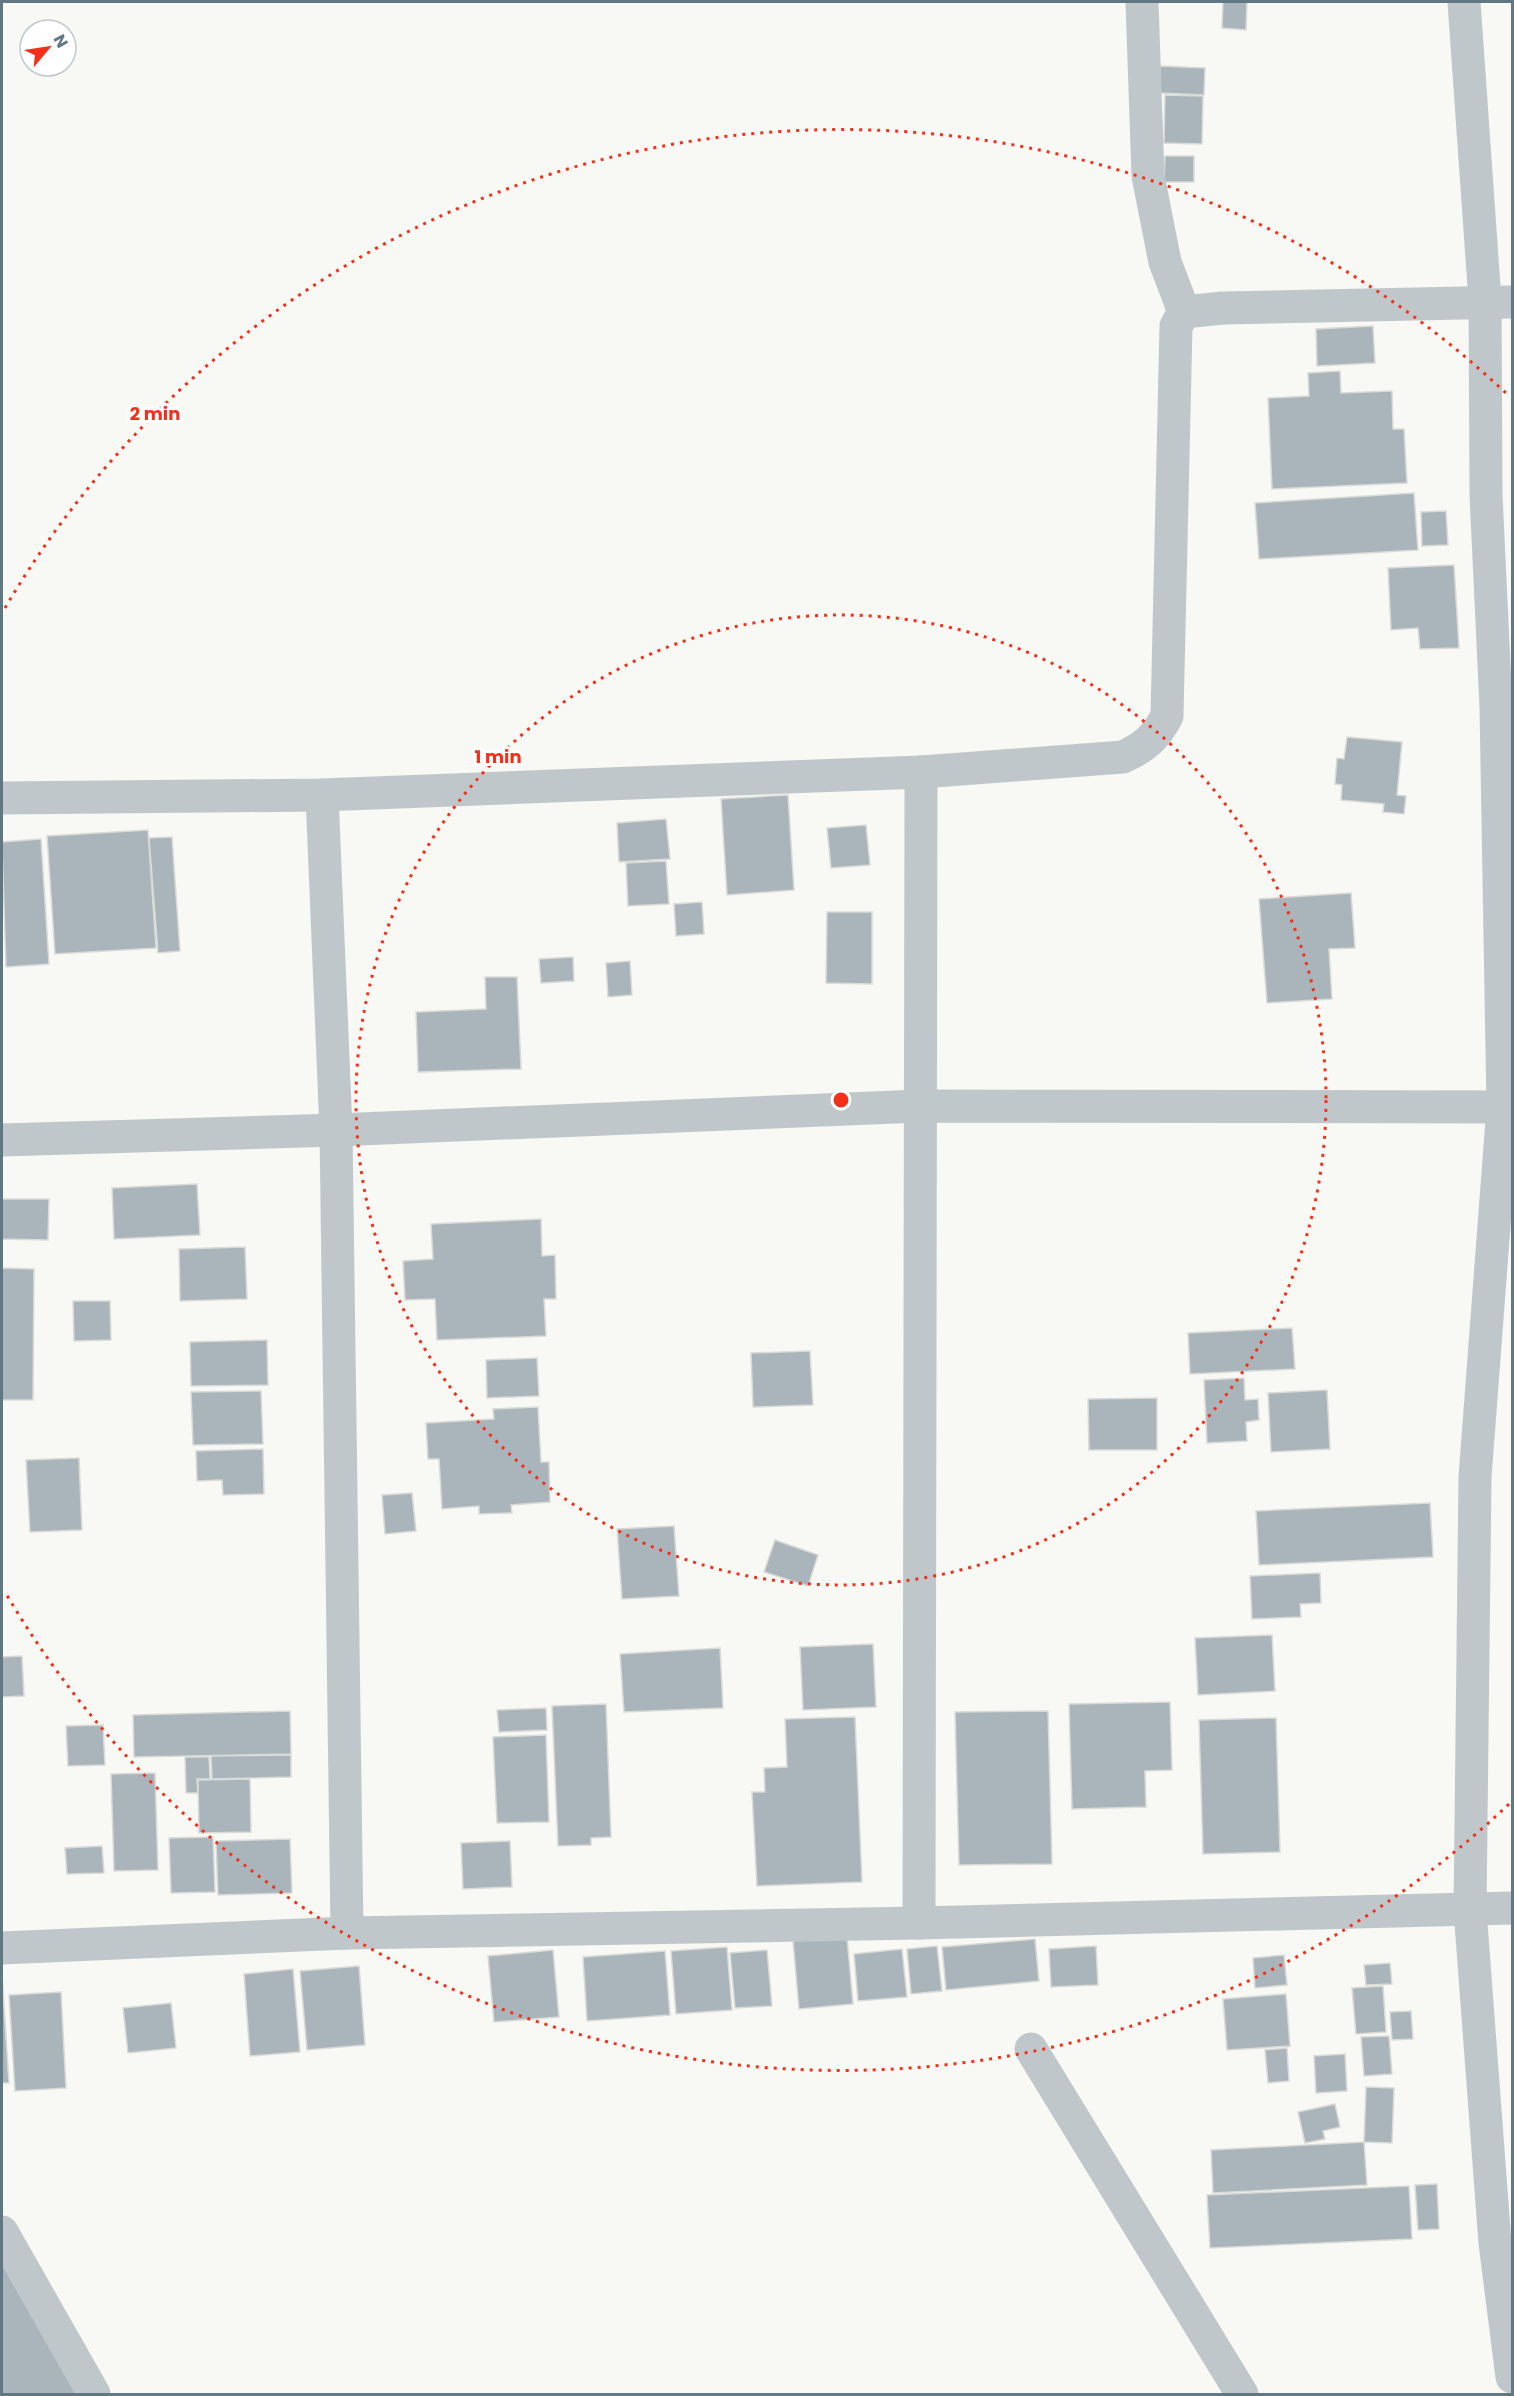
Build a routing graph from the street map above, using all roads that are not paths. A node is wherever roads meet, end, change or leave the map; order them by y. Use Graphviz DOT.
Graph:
graph roads {
  1 [pos="1142,2"];
  2 [pos="1464,2"];
  3 [pos="1499,302"];
  4 [pos="1184,312"];
  5 [pos="921,772"];
  6 [pos="322,795"];
  7 [pos="2,798"];
  8 [pos="920,1106"];
  9 [pos="1508,1107"];
  10 [pos="336,1130"];
  11 [pos="2,1140"];
  12 [pos="1512,1908"];
  13 [pos="1470,1910"];
  14 [pos="919,1923"];
  15 [pos="347,1932"];
  16 [pos="2,1948"];
  17 [pos="1032,2049"];
  18 [pos="2,2232"];
  19 [pos="1512,2377"];
  20 [pos="94,2394"];
  21 [pos="1242,2394"];
  1 -- 4 [label="street"];
  2 -- 3 [label="street"];
  3 -- 4 [label="street"];
  3 -- 9 [label="street"];
  4 -- 5 [label="street"];
  5 -- 6 [label="street"];
  5 -- 8 [label="street"];
  6 -- 7 [label="street"];
  6 -- 10 [label="street"];
  8 -- 9 [label="street"];
  8 -- 10 [label="street"];
  8 -- 14 [label="street"];
  9 -- 13 [label="street"];
  10 -- 11 [label="street"];
  10 -- 15 [label="street"];
  12 -- 13 [label="street"];
  13 -- 14 [label="street"];
  13 -- 19 [label="street"];
  14 -- 15 [label="street"];
  15 -- 16 [label="street"];
  17 -- 21 [label="street"];
  18 -- 20 [label="street"];
}
